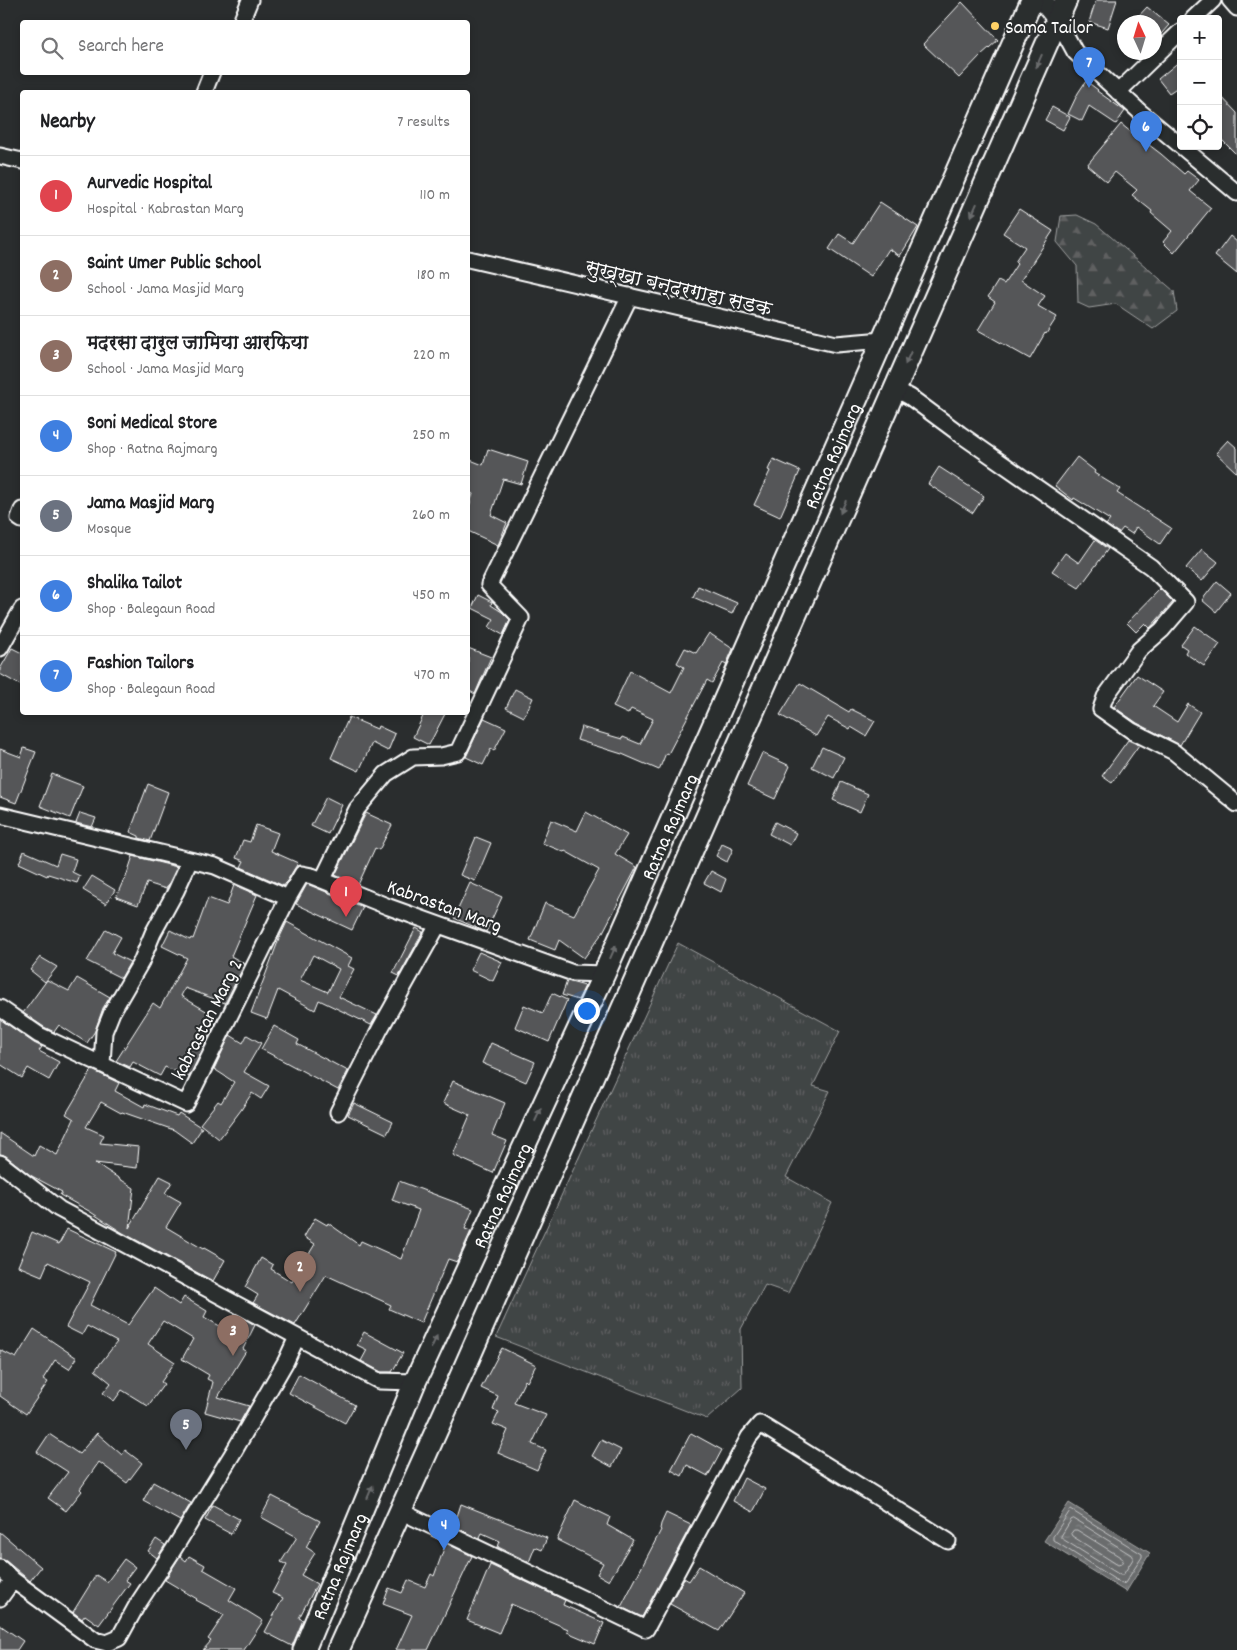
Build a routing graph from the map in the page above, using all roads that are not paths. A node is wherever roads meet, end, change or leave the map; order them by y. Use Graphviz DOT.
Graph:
graph roads {
  1 [pos="250,0"];
  2 [pos="1212,0"];
  3 [pos="1230,0"];
  4 [pos="1049,6"];
  5 [pos="1237,8"];
  6 [pos="1197,15"];
  7 [pos="242,20"];
  8 [pos="1177,35"];
  9 [pos="211,75"];
  10 [pos="205,90"];
  11 [pos="1118,92"];
  12 [pos="1177,143"];
  13 [pos="1186,150"];
  14 [pos="0,156"];
  15 [pos="20,161"];
  16 [pos="1237,193"];
  17 [pos="470,259"];
  18 [pos="630,296"];
  19 [pos="883,340"];
  20 [pos="895,389"];
  21 [pos="20,613"];
  22 [pos="0,648"];
  23 [pos="1237,804"];
  24 [pos="0,815"];
  25 [pos="190,860"];
  26 [pos="323,879"];
  27 [pos="288,898"];
  28 [pos="438,925"];
  29 [pos="604,974"];
  30 [pos="0,1008"];
  31 [pos="102,1064"];
  32 [pos="338,1112"];
  33 [pos="0,1163"];
  34 [pos="297,1337"];
  35 [pos="415,1382"];
  36 [pos="400,1511"];
  37 [pos="948,1541"];
  38 [pos="0,1568"];
  39 [pos="13,1580"];
  40 [pos="0,1598"];
  41 [pos="304,1650"];
  42 [pos="338,1650"];
  1 -- 7 [label="street"];
  2 -- 6 [label="street"];
  3 -- 5 [label="street"];
  4 -- 11 [label="street"];
  4 -- 19 [label="highway, Ratna Rajmarg"];
  4 -- 20 [label="highway, Ratna Rajmarg, one-way"];
  8 -- 11 [label="street"];
  9 -- 10 [label="street"];
  11 -- 12 [label="street"];
  13 -- 16 [label="street"];
  14 -- 15 [label="street"];
  17 -- 18 [label="street, सुख्खा बन्दरगाहा सडक"];
  18 -- 19 [label="street, सुख्खा बन्दरगाहा सडक"];
  18 -- 26 [label="street"];
  29 -- 19 [label="highway, Ratna Rajmarg, one-way"];
  20 -- 23 [label="street"];
  20 -- 36 [label="highway, Ratna Rajmarg, one-way"];
  21 -- 22 [label="street"];
  24 -- 25 [label="street"];
  25 -- 27 [label="street"];
  25 -- 31 [label="street"];
  26 -- 27 [label="street, Kabrastan Marg"];
  26 -- 28 [label="street, Kabrastan Marg"];
  27 -- 31 [label="street, kabrastan Marg 2"];
  28 -- 29 [label="street, Kabrastan Marg"];
  28 -- 32 [label="street"];
  35 -- 29 [label="highway, Ratna Rajmarg, one-way"];
  30 -- 31 [label="street, kabrastan Marg 2"];
  33 -- 34 [label="street"];
  34 -- 35 [label="street"];
  34 -- 39 [label="street"];
  41 -- 35 [label="highway, Ratna Rajmarg, one-way"];
  36 -- 37 [label="street"];
  36 -- 42 [label="highway, Ratna Rajmarg"];
  38 -- 39 [label="street"];
  39 -- 40 [label="street"];
}
